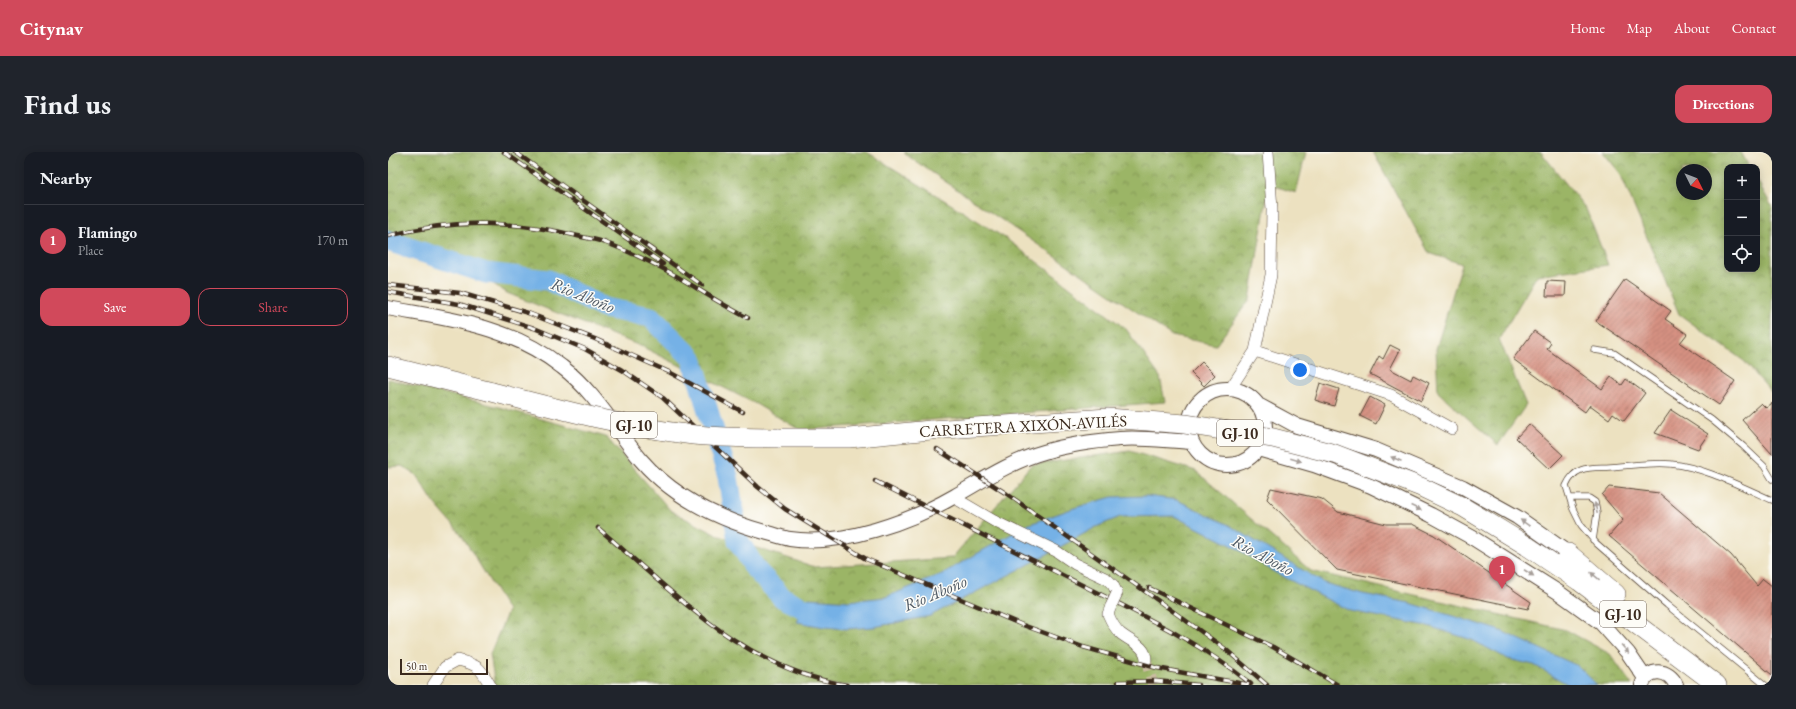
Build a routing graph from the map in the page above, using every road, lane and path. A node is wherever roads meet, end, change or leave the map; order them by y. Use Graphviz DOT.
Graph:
graph roads {
  1 [pos="1268,152"];
  2 [pos="388,308"];
  3 [pos="1594,350"];
  4 [pos="1255,351"];
  5 [pos="388,366"];
  6 [pos="1230,389"];
  7 [pos="1260,406"];
  8 [pos="1452,429"];
  9 [pos="1192,442"];
  10 [pos="1258,450"];
  11 [pos="1772,479"];
  12 [pos="953,497"];
  13 [pos="1570,498"];
  14 [pos="1772,499"];
  15 [pos="1593,540"];
  16 [pos="1568,553"];
  17 [pos="1146,660"];
  18 [pos="1643,682"];
  19 [pos="433,685"];
  20 [pos="490,685"];
  21 [pos="1676,685"];
  22 [pos="1718,685"];
  23 [pos="1765,685"];
  1 -- 4 [label="street"];
  2 -- 12 [label="street"];
  3 -- 11 [label="lane"];
  4 -- 6 [label="street"];
  4 -- 8 [label="street"];
  5 -- 22 [label="highway, CARRETERA XIXÓN-AVILÉS / GJ-10, bridge"];
  6 -- 7 [label="street"];
  6 -- 9 [label="street"];
  7 -- 10 [label="street"];
  16 -- 7 [label="street, one-way"];
  9 -- 10 [label="street"];
  9 -- 12 [label="street"];
  10 -- 18 [label="street, one-way"];
  12 -- 17 [label="street, bridge"];
  13 -- 14 [label="lane"];
  13 -- 15 [label="lane"];
  15 -- 13 [label="lane, one-way"];
  15 -- 23 [label="lane"];
  22 -- 16 [label="highway, one-way"];
  18 -- 21 [label="street"];
  19 -- 20 [label="street"];
}
